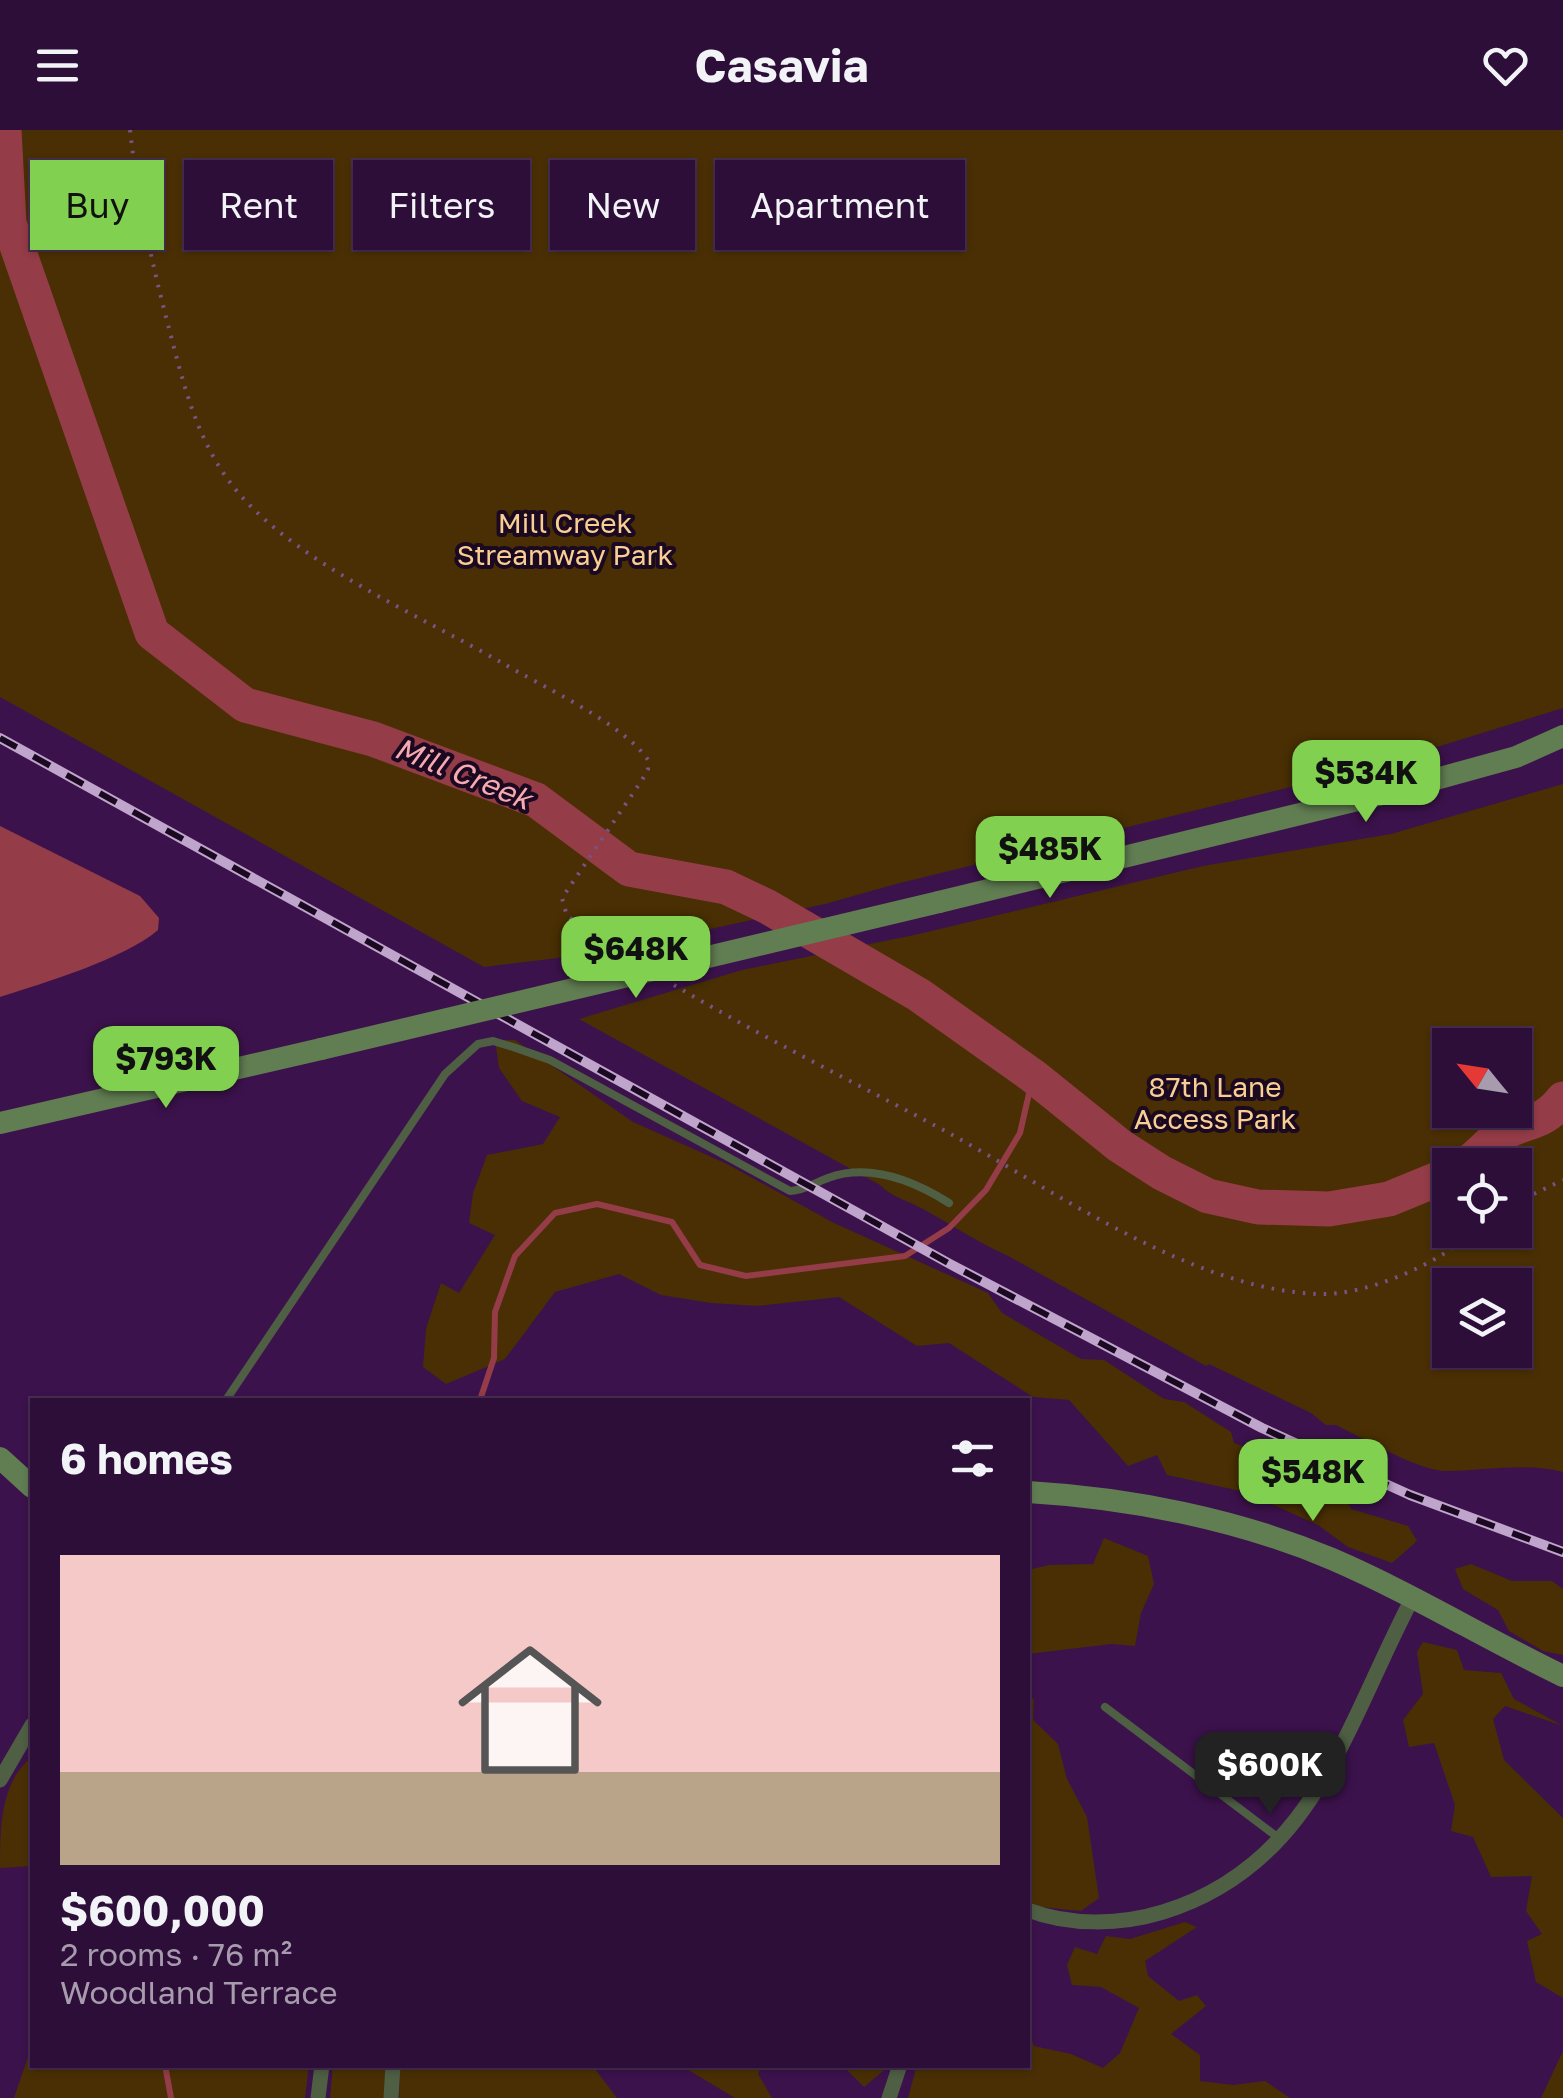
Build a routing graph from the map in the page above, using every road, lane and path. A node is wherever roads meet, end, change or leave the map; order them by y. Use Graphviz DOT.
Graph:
graph roads {
  1 [pos="130,130"];
  2 [pos="1563,736"];
  3 [pos="632,959"];
  4 [pos="662,977"];
  5 [pos="0,1122"];
  6 [pos="1563,1180"];
  7 [pos="1532,1195"];
  8 [pos="949,1203"];
  9 [pos="1454,1248"];
  10 [pos="227,1398"];
  11 [pos="0,1458"];
  12 [pos="30,1486"];
  13 [pos="1030,1492"];
  14 [pos="1412,1599"];
  15 [pos="1563,1676"];
  16 [pos="1105,1707"];
  17 [pos="30,1728"];
  18 [pos="0,1780"];
  19 [pos="1280,1839"];
  20 [pos="1030,1910"];
  21 [pos="322,2068"];
  22 [pos="393,2068"];
  23 [pos="899,2068"];
  24 [pos="318,2098"];
  25 [pos="391,2098"];
  26 [pos="889,2098"];
  1 -- 3 [label="path"];
  2 -- 5 [label="main road, bridge"];
  4 -- 9 [label="path"];
  6 -- 7 [label="path"];
  8 -- 10 [label="lane"];
  11 -- 12 [label="main road"];
  13 -- 14 [label="main road"];
  14 -- 15 [label="main road"];
  14 -- 19 [label="street"];
  16 -- 19 [label="lane"];
  17 -- 18 [label="street"];
  19 -- 20 [label="street"];
  21 -- 24 [label="street"];
  22 -- 25 [label="street"];
  23 -- 26 [label="street"];
}
